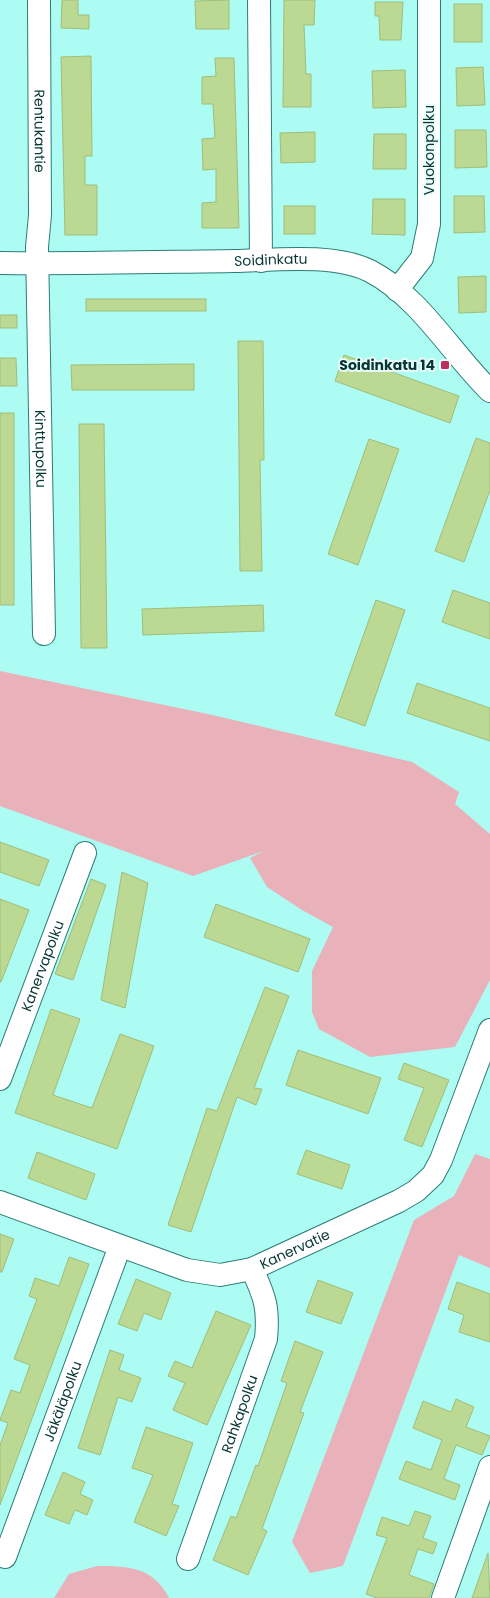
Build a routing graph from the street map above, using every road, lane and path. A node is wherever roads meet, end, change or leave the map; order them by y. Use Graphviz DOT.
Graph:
graph roads {
  1 [pos="39,0"];
  2 [pos="259,0"];
  3 [pos="429,0"];
  4 [pos="261,261"];
  5 [pos="39,263"];
  6 [pos="0,264"];
  7 [pos="397,290"];
  8 [pos="488,385"];
  9 [pos="44,634"];
  10 [pos="85,853"];
  11 [pos="490,1030"];
  12 [pos="0,1079"];
  13 [pos="0,1202"];
  14 [pos="120,1246"];
  15 [pos="252,1269"];
  16 [pos="490,1467"];
  17 [pos="5,1557"];
  18 [pos="188,1559"];
  19 [pos="443,1598"];
  1 -- 5 [label="street, Rentukantie"];
  2 -- 4 [label="street"];
  3 -- 7 [label="street, Vuokonpolku"];
  4 -- 5 [label="street, Soidinkatu"];
  4 -- 7 [label="street, Soidinkatu"];
  5 -- 6 [label="street, Soidinkatu"];
  5 -- 9 [label="street, Kinttupolku"];
  7 -- 8 [label="street, Soidinkatu"];
  10 -- 12 [label="street, Kanervapolku"];
  11 -- 15 [label="street, Kanervatie"];
  13 -- 14 [label="street, Kanervatie"];
  14 -- 15 [label="street, Kanervatie"];
  14 -- 17 [label="street, Jäkäläpolku"];
  15 -- 18 [label="street, Rahkapolku"];
  16 -- 19 [label="street"];
}
